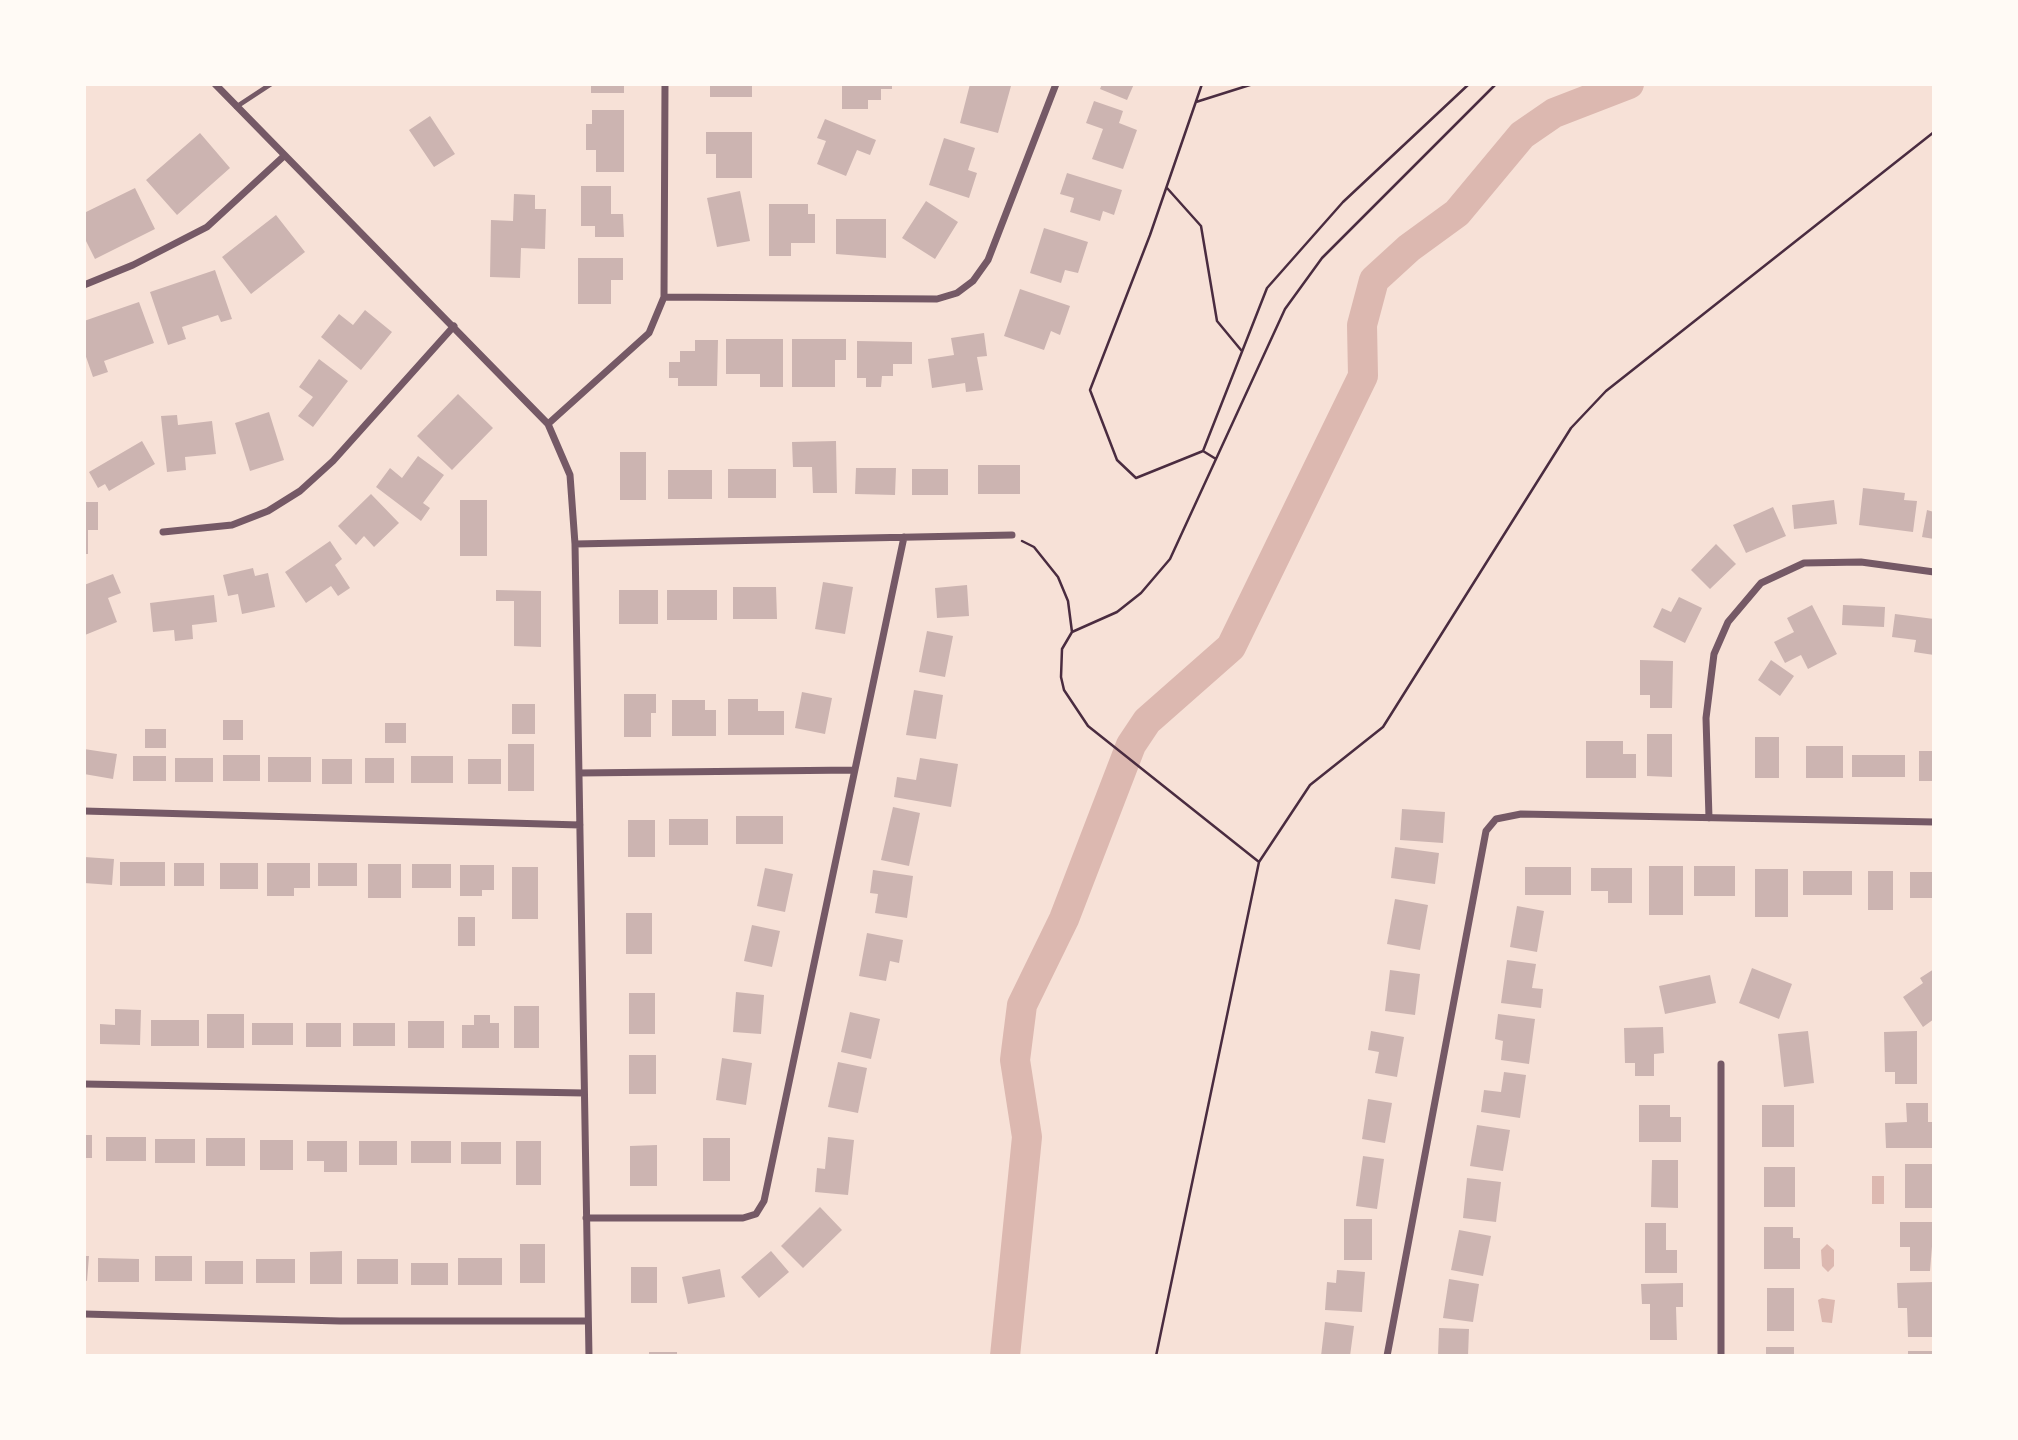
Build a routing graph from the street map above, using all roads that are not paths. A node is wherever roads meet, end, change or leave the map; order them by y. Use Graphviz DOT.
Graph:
graph roads {
  1 [pos="215,84"];
  2 [pos="271,84"];
  3 [pos="665,84"];
  4 [pos="1056,84"];
  5 [pos="236,107"];
  6 [pos="284,156"];
  7 [pos="84,285"];
  8 [pos="664,297"];
  9 [pos="454,326"];
  10 [pos="548,424"];
  11 [pos="163,532"];
  12 [pos="1012,535"];
  13 [pos="905,537"];
  14 [pos="575,544"];
  15 [pos="1934,572"];
  16 [pos="854,770"];
  17 [pos="579,773"];
  18 [pos="84,811"];
  19 [pos="1709,818"];
  20 [pos="1934,822"];
  21 [pos="580,825"];
  22 [pos="1721,1064"];
  23 [pos="84,1084"];
  24 [pos="584,1093"];
  25 [pos="586,1218"];
  26 [pos="84,1314"];
  27 [pos="588,1321"];
  28 [pos="589,1356"];
  29 [pos="1387,1356"];
  30 [pos="1721,1356"];
  1 -- 5 [label="street"];
  2 -- 5 [label="lane"];
  3 -- 8 [label="street"];
  4 -- 8 [label="street"];
  5 -- 6 [label="street"];
  6 -- 7 [label="street"];
  6 -- 9 [label="street"];
  8 -- 10 [label="street"];
  9 -- 10 [label="street"];
  9 -- 11 [label="street"];
  10 -- 14 [label="street"];
  12 -- 13 [label="street"];
  13 -- 14 [label="street"];
  13 -- 16 [label="street"];
  14 -- 17 [label="street"];
  15 -- 19 [label="street"];
  16 -- 17 [label="street"];
  16 -- 25 [label="street"];
  17 -- 21 [label="street"];
  18 -- 21 [label="street"];
  19 -- 20 [label="street"];
  19 -- 29 [label="street"];
  21 -- 24 [label="street"];
  22 -- 30 [label="street"];
  23 -- 24 [label="street"];
  24 -- 25 [label="street"];
  25 -- 27 [label="street"];
  26 -- 27 [label="street"];
  27 -- 28 [label="street"];
}
